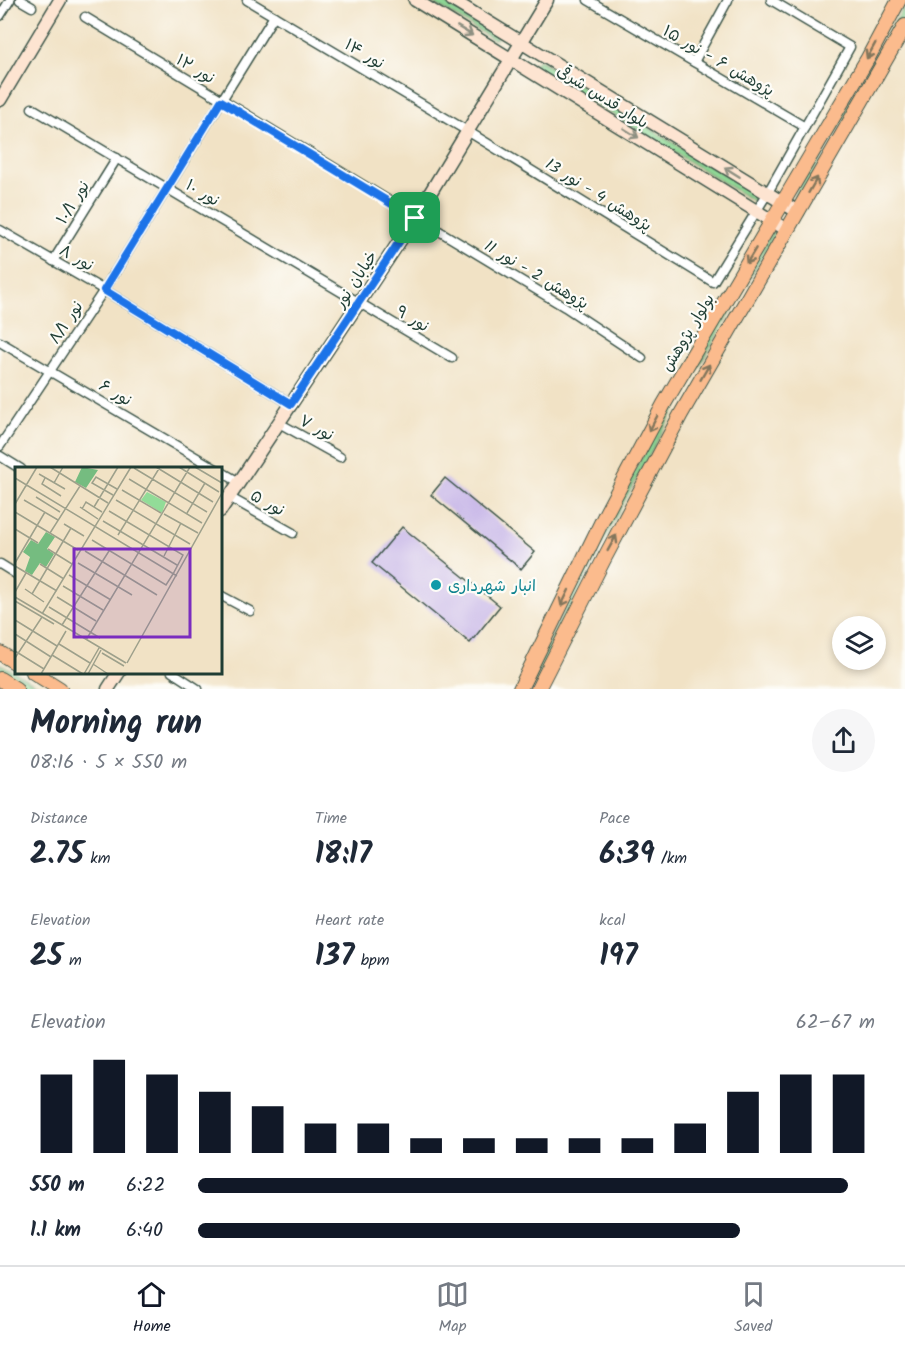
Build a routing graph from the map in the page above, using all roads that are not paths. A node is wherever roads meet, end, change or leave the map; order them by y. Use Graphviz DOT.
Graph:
graph roads {
  1 [pos="10,0"];
  2 [pos="20,0"];
  3 [pos="60,0"];
  4 [pos="247,0"];
  5 [pos="416,0"];
  6 [pos="452,0"];
  7 [pos="547,0"];
  8 [pos="588,0"];
  9 [pos="728,0"];
  10 [pos="771,0"];
  11 [pos="899,0"];
  12 [pos="32,7"];
  13 [pos="0,16"];
  14 [pos="274,16"];
  15 [pos="85,17"];
  16 [pos="905,26"];
  17 [pos="522,43"];
  18 [pos="512,58"];
  19 [pos="694,62"];
  20 [pos="0,100"];
  21 [pos="221,101"];
  22 [pos="32,108"];
  23 [pos="805,127"];
  24 [pos="469,132"];
  25 [pos="117,158"];
  26 [pos="167,188"];
  27 [pos="768,194"];
  28 [pos="782,203"];
  29 [pos="756,212"];
  30 [pos="798,212"];
  31 [pos="415,218"];
  32 [pos="772,221"];
  33 [pos="0,230"];
  34 [pos="787,230"];
  35 [pos="53,261"];
  36 [pos="104,290"];
  37 [pos="359,303"];
  38 [pos="0,342"];
  39 [pos="452,358"];
  40 [pos="642,358"];
  41 [pos="50,370"];
  42 [pos="291,404"];
  43 [pos="279,423"];
  44 [pos="0,446"];
  45 [pos="0,456"];
  46 [pos="340,457"];
  47 [pos="19,467"];
  48 [pos="214,467"];
  49 [pos="222,472"];
  50 [pos="239,482"];
  51 [pos="229,497"];
  52 [pos="222,508"];
  53 [pos="293,534"];
  54 [pos="0,564"];
  55 [pos="15,573"];
  56 [pos="222,596"];
  57 [pos="250,611"];
  58 [pos="0,653"];
  59 [pos="15,662"];
  60 [pos="36,674"];
  61 [pos="118,674"];
  62 [pos="175,674"];
  63 [pos="0,679"];
  64 [pos="16,689"];
  65 [pos="60,689"];
  66 [pos="108,689"];
  67 [pos="198,689"];
  68 [pos="520,689"];
  69 [pos="538,689"];
  1 -- 13 [label="street"];
  2 -- 12 [label="street"];
  3 -- 20 [label="main road"];
  4 -- 14 [label="street, نور ۱۴"];
  5 -- 18 [label="main road, بلوار قدس شرقی, one-way"];
  6 -- 17 [label="main road, بلوار قدس شرقی"];
  7 -- 17 [label="main road, خیابان نور"];
  8 -- 19 [label="street, پژوهش ۶ - نور ۱۵"];
  9 -- 19 [label="street"];
  10 -- 23 [label="street"];
  11 -- 28 [label="main road, بولوار پژوهش, one-way"];
  14 -- 21 [label="street, نور ۸/۱"];
  14 -- 24 [label="street, نور ۱۴"];
  15 -- 21 [label="street, نور ۱۲"];
  30 -- 16 [label="main road, one-way"];
  17 -- 18 [label="main road, خیابان نور"];
  27 -- 17 [label="main road, بلوار قدس شرقی, one-way"];
  18 -- 24 [label="main road, خیابان نور"];
  18 -- 29 [label="main road, بلوار قدس شرقی, one-way"];
  19 -- 23 [label="street, پژوهش ۶ - نور ۱۵"];
  21 -- 26 [label="street, نور ۸/۱"];
  21 -- 31 [label="street, نور ۱۲"];
  22 -- 25 [label="street, نور ۱۰"];
  23 -- 27 [label="street"];
  24 -- 29 [label="street, پژوهش 4 - نور 13"];
  24 -- 31 [label="main road, خیابان نور"];
  25 -- 26 [label="street, نور ۱۰"];
  25 -- 35 [label="street, نور ۱۰/۱"];
  26 -- 36 [label="street, نور ۸/۱"];
  26 -- 37 [label="street, نور ۱۰"];
  27 -- 28 [label="main road, بلوار قدس شرقی"];
  27 -- 29 [label="street"];
  28 -- 30 [label="main road, بلوار قدس شرقی"];
  28 -- 32 [label="main road, بولوار پژوهش"];
  29 -- 32 [label="main road, بلوار قدس شرقی"];
  30 -- 34 [label="main road"];
  31 -- 37 [label="main road, خیابان نور"];
  31 -- 40 [label="street, پژوهش 2 - نور 11"];
  32 -- 34 [label="main road, بلوار قدس شرقی"];
  32 -- 68 [label="main road, بولوار پژوهش, one-way"];
  33 -- 35 [label="street, نور ۸"];
  69 -- 34 [label="main road, one-way"];
  35 -- 36 [label="street, نور ۸"];
  36 -- 41 [label="street, نور ۸/۱"];
  36 -- 42 [label="street, نور ۸"];
  37 -- 39 [label="street, نور ۹"];
  37 -- 42 [label="main road, خیابان نور"];
  38 -- 41 [label="street, نور ۶"];
  41 -- 44 [label="street, نور ۸/۱"];
  41 -- 48 [label="street, نور ۶"];
  42 -- 43 [label="main road, خیابان نور"];
  43 -- 46 [label="street, نور ۷"];
  43 -- 50 [label="main road, خیابان نور"];
  45 -- 47 [label="street"];
  49 -- 50 [label="street"];
  50 -- 51 [label="main road, خیابان نور"];
  51 -- 52 [label="main road, خیابان نور"];
  51 -- 53 [label="street, نور ۵"];
  54 -- 55 [label="street"];
  56 -- 57 [label="street"];
  58 -- 59 [label="main road"];
  60 -- 65 [label="main road"];
  61 -- 66 [label="main road"];
  62 -- 67 [label="street"];
  63 -- 64 [label="main road"];
}
